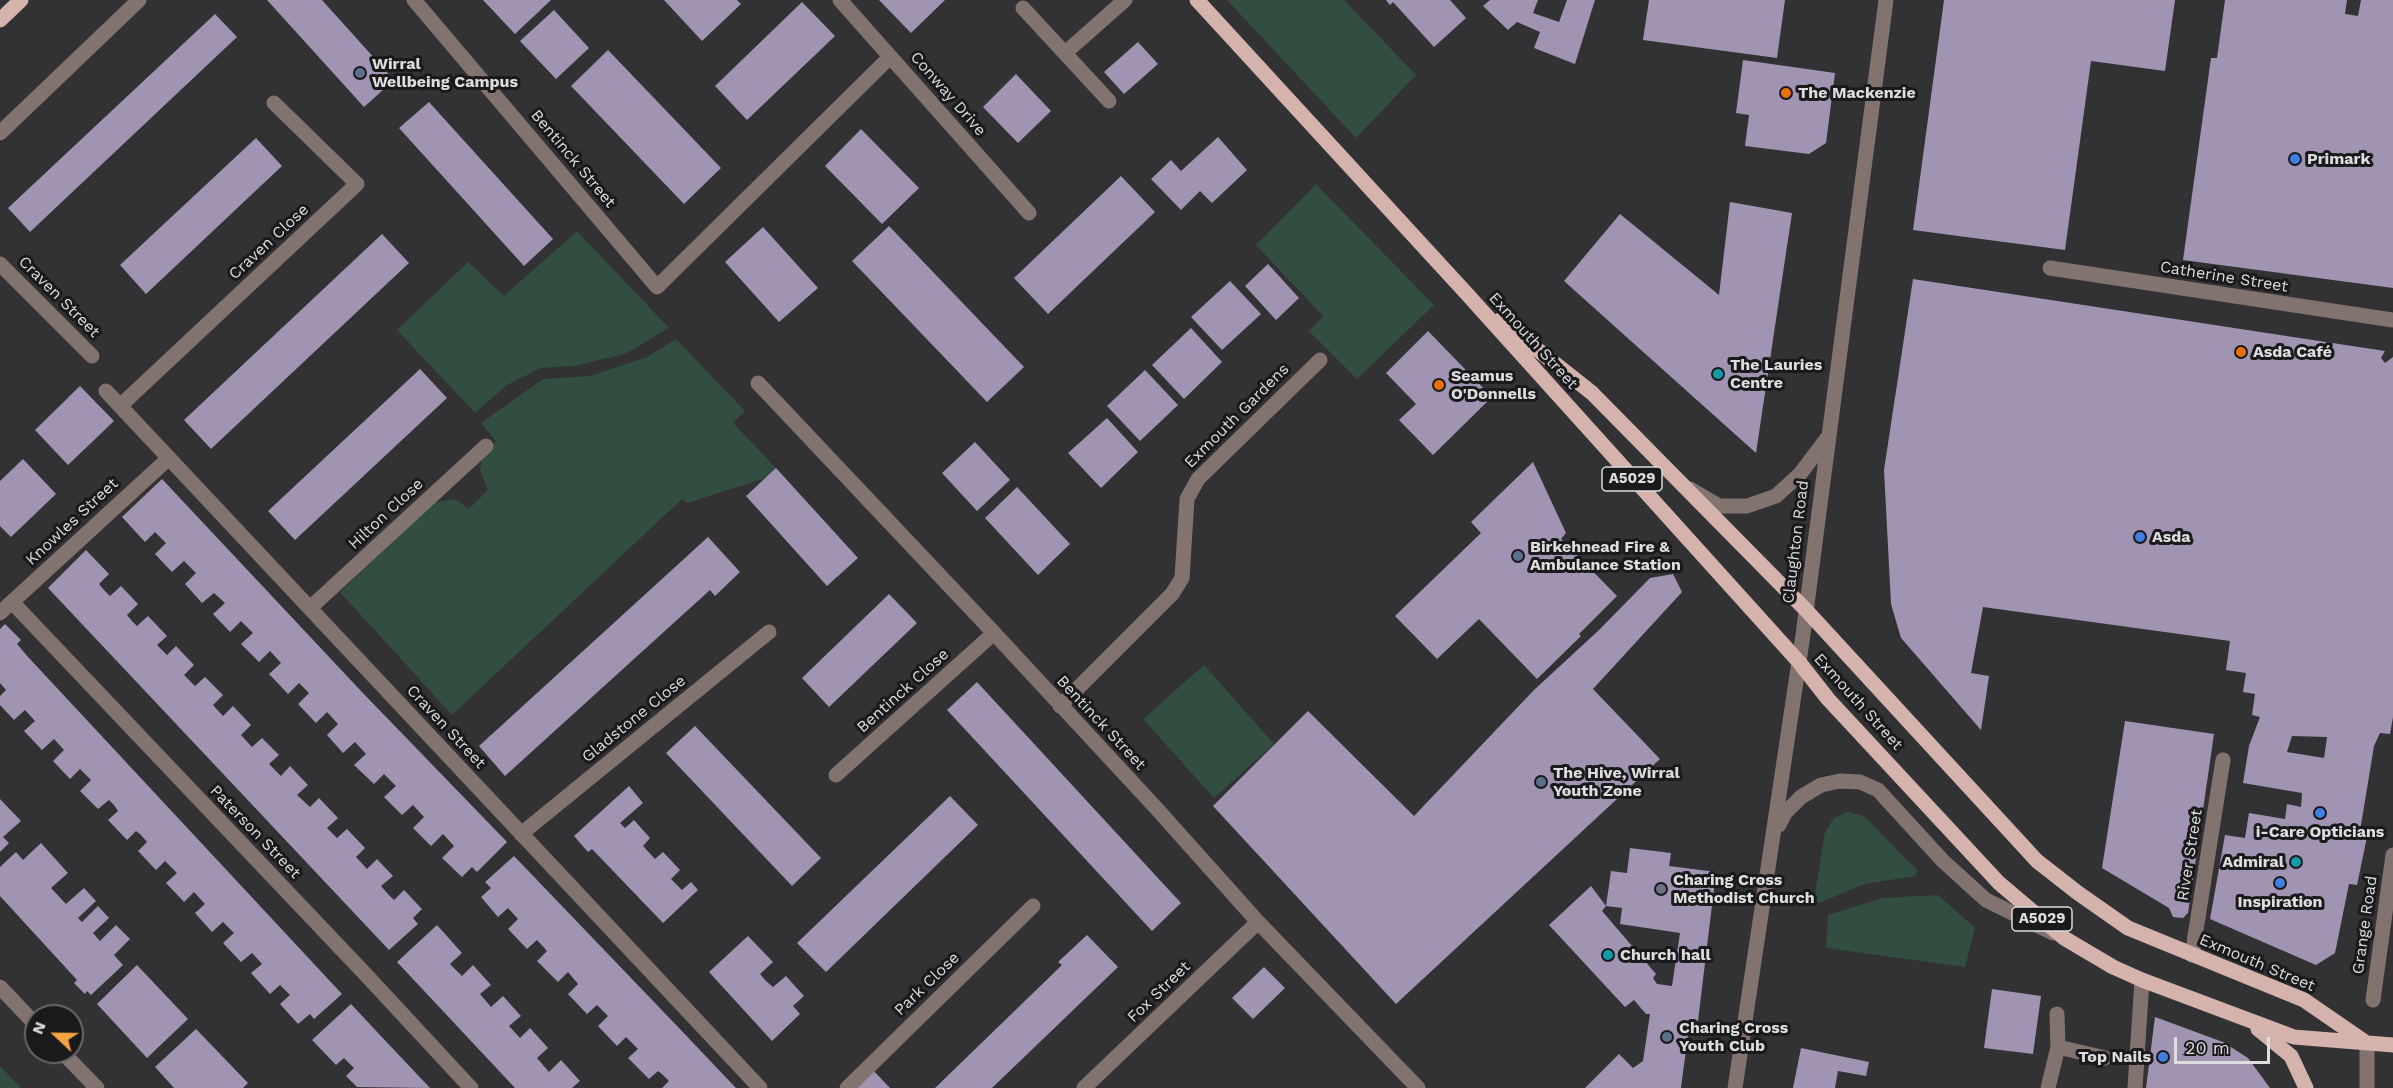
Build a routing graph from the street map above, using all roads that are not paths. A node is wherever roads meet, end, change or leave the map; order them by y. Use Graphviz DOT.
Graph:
graph roads {
  1 [pos="21,0"];
  2 [pos="139,0"];
  3 [pos="414,0"];
  4 [pos="840,0"];
  5 [pos="1125,0"];
  6 [pos="1197,0"];
  7 [pos="1886,0"];
  8 [pos="1023,8"];
  9 [pos="0,19"];
  10 [pos="1065,53"];
  11 [pos="890,57"];
  12 [pos="1109,101"];
  13 [pos="274,102"];
  14 [pos="0,133"];
  15 [pos="1029,213"];
  16 [pos="0,264"];
  17 [pos="2050,268"];
  18 [pos="1467,294"];
  19 [pos="2393,321"];
  20 [pos="92,356"];
  21 [pos="1320,360"];
  22 [pos="758,383"];
  23 [pos="106,391"];
  24 [pos="120,406"];
  25 [pos="1828,436"];
  26 [pos="486,446"];
  27 [pos="169,458"];
  28 [pos="1680,483"];
  29 [pos="12,602"];
  30 [pos="310,608"];
  31 [pos="1806,610"];
  32 [pos="0,613"];
  33 [pos="769,632"];
  34 [pos="994,633"];
  35 [pos="1799,662"];
  36 [pos="1060,706"];
  37 [pos="2223,760"];
  38 [pos="836,775"];
  39 [pos="521,834"];
  40 [pos="1774,838"];
  41 [pos="2393,855"];
  42 [pos="1033,906"];
  43 [pos="1258,922"];
  44 [pos="2064,938"];
  45 [pos="2192,955"];
  46 [pos="2142,980"];
  47 [pos="0,987"];
  48 [pos="2373,1000"];
  49 [pos="24,1012"];
  50 [pos="2057,1014"];
  51 [pos="2248,1021"];
  52 [pos="2367,1043"];
  53 [pos="2393,1045"];
  54 [pos="2058,1047"];
  55 [pos="2105,1058"];
  56 [pos="74,1064"];
  57 [pos="97,1088"];
  58 [pos="471,1088"];
  59 [pos="760,1088"];
  60 [pos="847,1088"];
  61 [pos="1084,1088"];
  62 [pos="1418,1088"];
  63 [pos="1735,1088"];
  64 [pos="2048,1088"];
  65 [pos="2135,1088"];
  66 [pos="2306,1088"];
  67 [pos="2367,1088"];
  1 -- 9 [label="main road"];
  2 -- 14 [label="street"];
  3 -- 11 [label="street, Bentinck Street"];
  4 -- 11 [label="street, Conway Drive"];
  5 -- 10 [label="street"];
  6 -- 18 [label="main road, Exmouth Street / A5029"];
  7 -- 25 [label="street, Claughton Road"];
  8 -- 10 [label="street"];
  10 -- 12 [label="street"];
  11 -- 15 [label="street, Conway Drive"];
  13 -- 24 [label="street, Craven Close"];
  16 -- 20 [label="street, Craven Street"];
  17 -- 19 [label="street, Catherine Street"];
  18 -- 28 [label="main road, Exmouth Street / A5029"];
  18 -- 35 [label="main road, Exmouth Street / A5029"];
  21 -- 36 [label="street, Exmouth Gardens"];
  22 -- 34 [label="street, Bentinck Street"];
  23 -- 24 [label="street, Craven Street"];
  24 -- 27 [label="street, Craven Street"];
  25 -- 28 [label="street"];
  25 -- 31 [label="street, Claughton Road"];
  26 -- 30 [label="street, Hilton Close"];
  27 -- 29 [label="street, Knowles Street"];
  27 -- 30 [label="street, Craven Street"];
  28 -- 31 [label="main road, Exmouth Street / A5029"];
  29 -- 32 [label="street, Knowles Street"];
  29 -- 58 [label="street, Paterson Street"];
  30 -- 39 [label="street, Craven Street"];
  31 -- 35 [label="street, Claughton Road"];
  31 -- 45 [label="main road, Exmouth Street / A5029"];
  33 -- 39 [label="street, Gladstone Close"];
  34 -- 36 [label="street, Bentinck Street"];
  34 -- 38 [label="street, Bentinck Close"];
  35 -- 40 [label="street, Claughton Road"];
  35 -- 44 [label="main road, Exmouth Street / A5029"];
  36 -- 43 [label="street, Bentinck Street"];
  37 -- 45 [label="street, River Street"];
  39 -- 59 [label="street, Craven Street"];
  40 -- 44 [label="street"];
  40 -- 63 [label="street, Claughton Road"];
  41 -- 48 [label="street, Grange Road"];
  42 -- 60 [label="street, Park Close"];
  43 -- 61 [label="street, Fox Street"];
  43 -- 62 [label="street, Bentinck Street"];
  44 -- 46 [label="main road, Exmouth Street / A5029"];
  45 -- 52 [label="main road, Exmouth Street / A5029"];
  46 -- 51 [label="main road, Exmouth Street / A5029"];
  46 -- 65 [label="street"];
  47 -- 49 [label="street"];
  50 -- 54 [label="street"];
  51 -- 52 [label="main road, Exmouth Street / A5029"];
  51 -- 66 [label="main road"];
  52 -- 53 [label="main road, A5029"];
  52 -- 67 [label="street"];
  54 -- 55 [label="street"];
  54 -- 64 [label="street"];
  56 -- 57 [label="street"];
}
